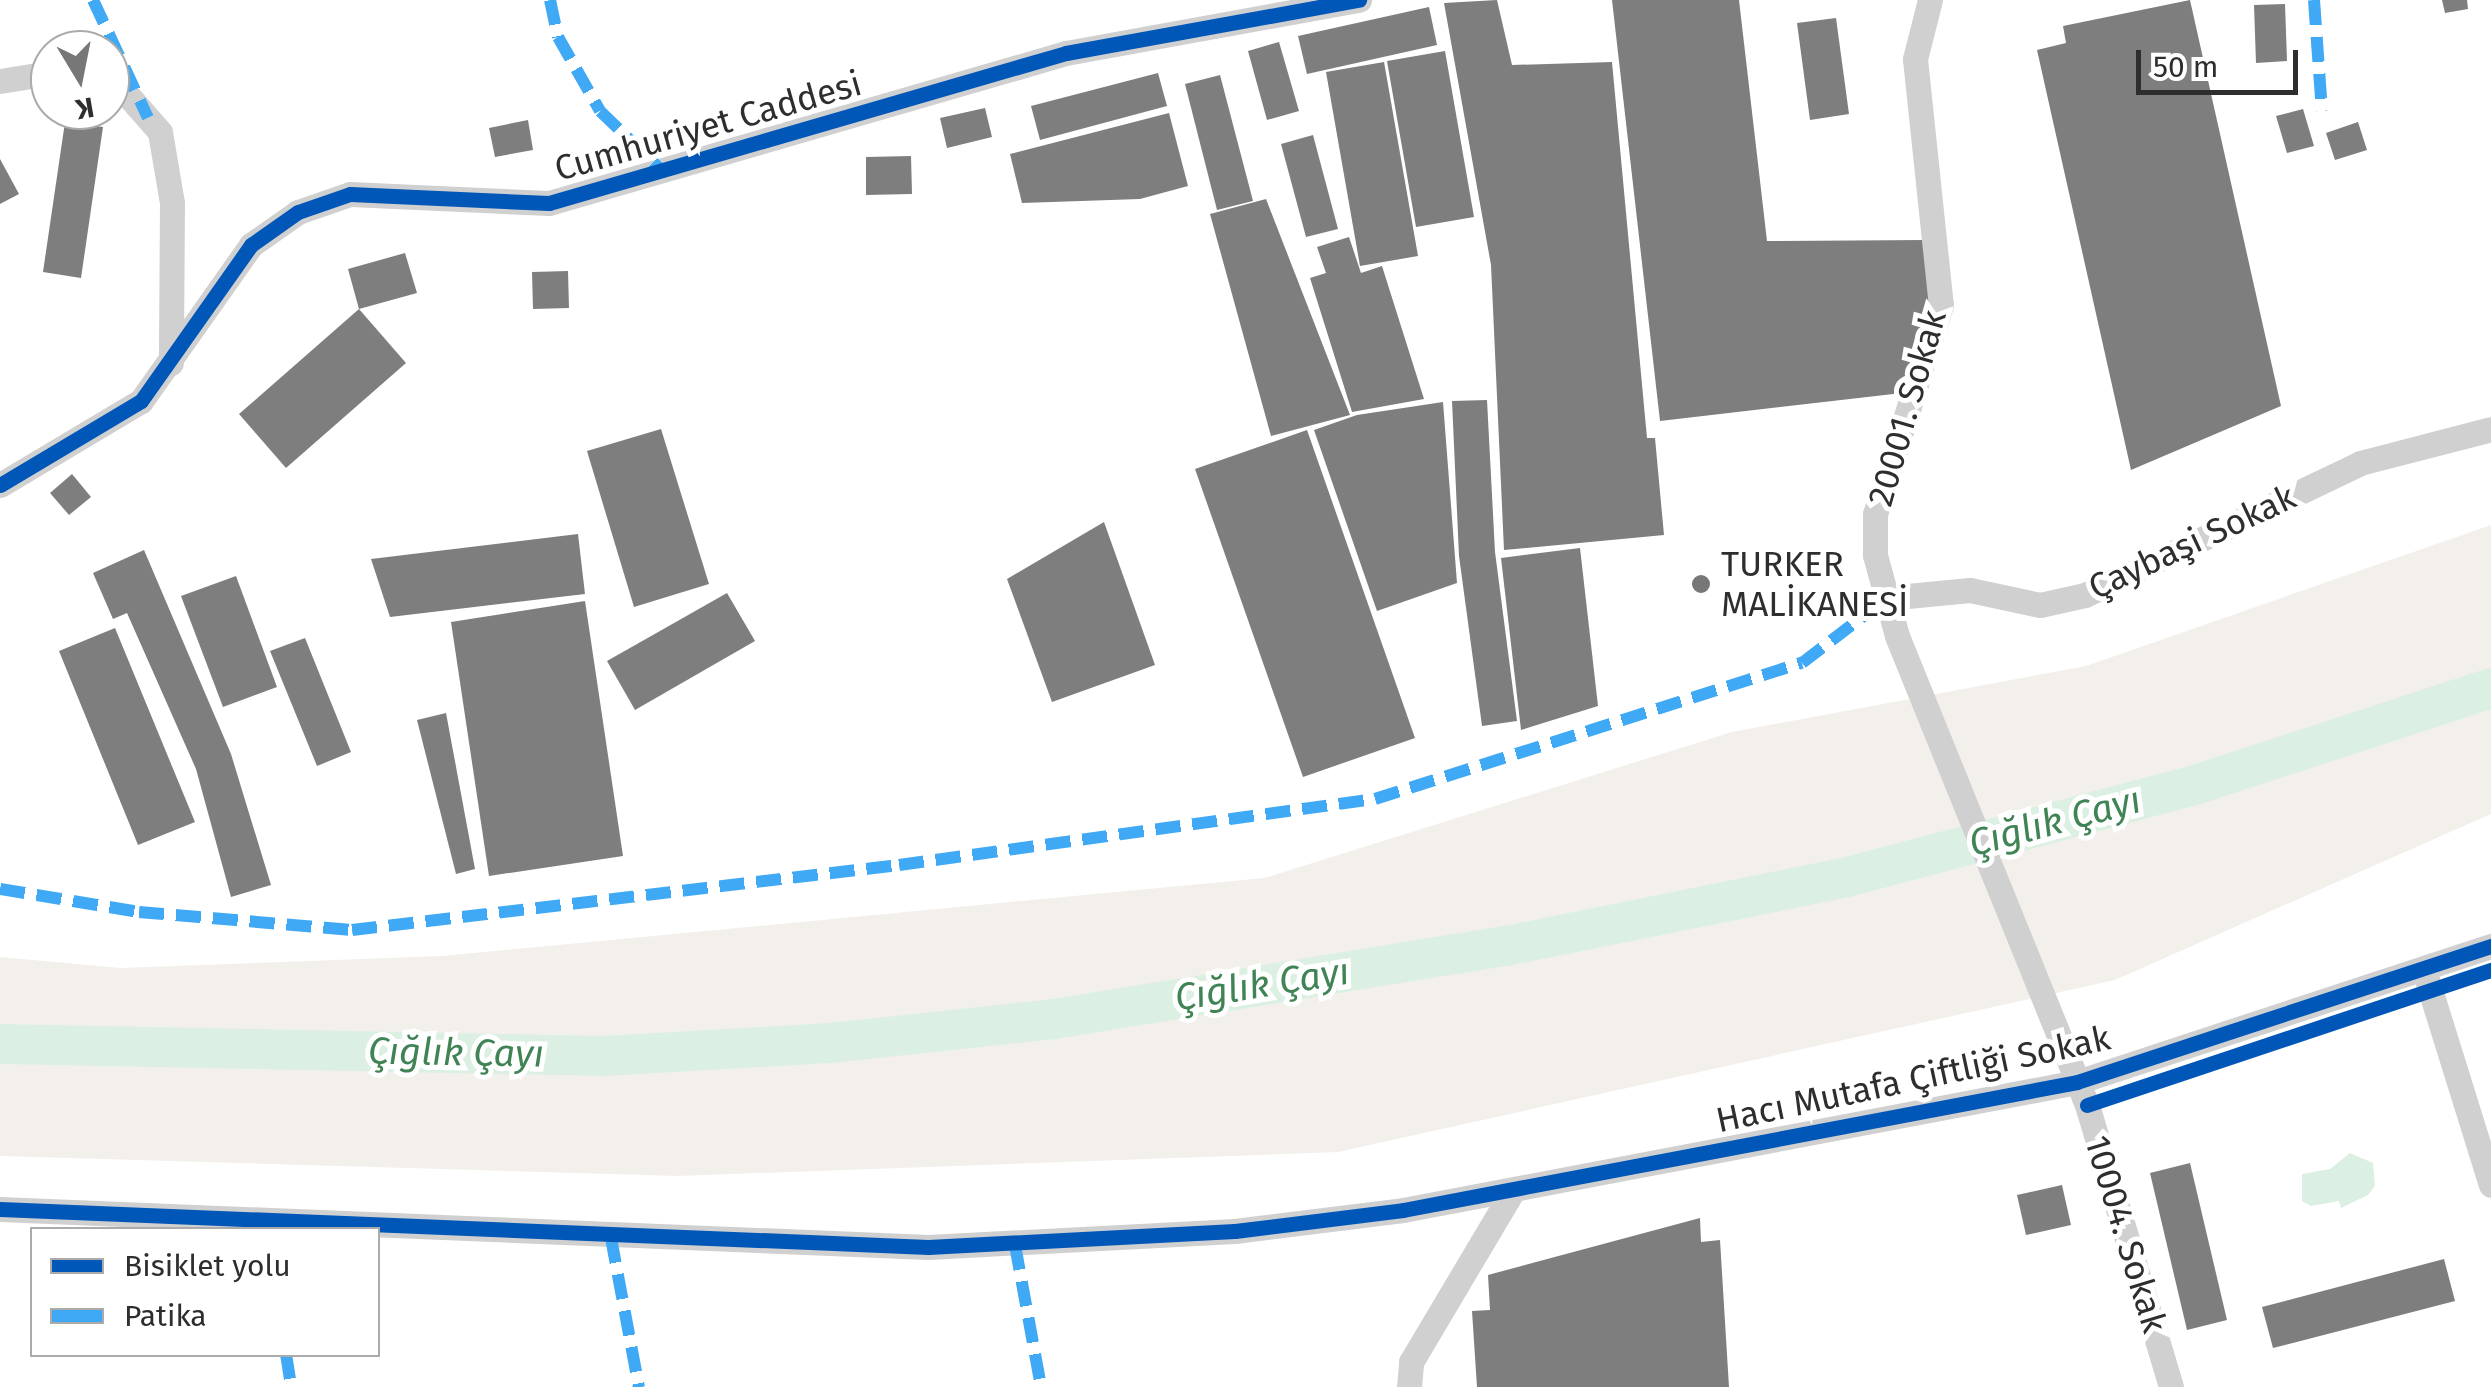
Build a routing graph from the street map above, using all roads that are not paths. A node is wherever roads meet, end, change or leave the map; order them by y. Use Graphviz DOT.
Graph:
graph roads {
  1 [pos="1359,0"];
  2 [pos="1930,0"];
  3 [pos="30,76"];
  4 [pos="0,81"];
  5 [pos="130,97"];
  6 [pos="170,363"];
  7 [pos="2491,429"];
  8 [pos="0,485"];
  9 [pos="1887,598"];
  10 [pos="1897,636"];
  11 [pos="2491,946"];
  12 [pos="2424,970"];
  13 [pos="2077,1082"];
  14 [pos="2491,1186"];
  15 [pos="1512,1190"];
  16 [pos="0,1209"];
  17 [pos="1408,1387"];
  18 [pos="2171,1387"];
  1 -- 6 [label="street, Cumhuriyet Caddesi"];
  2 -- 9 [label="street, 20001. Sokak"];
  3 -- 4 [label="street"];
  5 -- 6 [label="street"];
  6 -- 8 [label="street, Cumhuriyet Caddesi"];
  7 -- 9 [label="street, Çaybaşi Sokak"];
  9 -- 10 [label="street, 20001. Sokak"];
  10 -- 13 [label="street, 10004. Sokak"];
  11 -- 12 [label="street, Hacı Mutafa Çiftliği Sokak"];
  12 -- 13 [label="street, Hacı Mutafa Çiftliği Sokak"];
  12 -- 14 [label="street"];
  13 -- 15 [label="street, Hacı Mutafa Çiftliği Sokak"];
  13 -- 18 [label="street, 10004. Sokak"];
  15 -- 16 [label="street, Hacı Mutafa Çiftliği Sokak"];
  15 -- 17 [label="street"];
}
